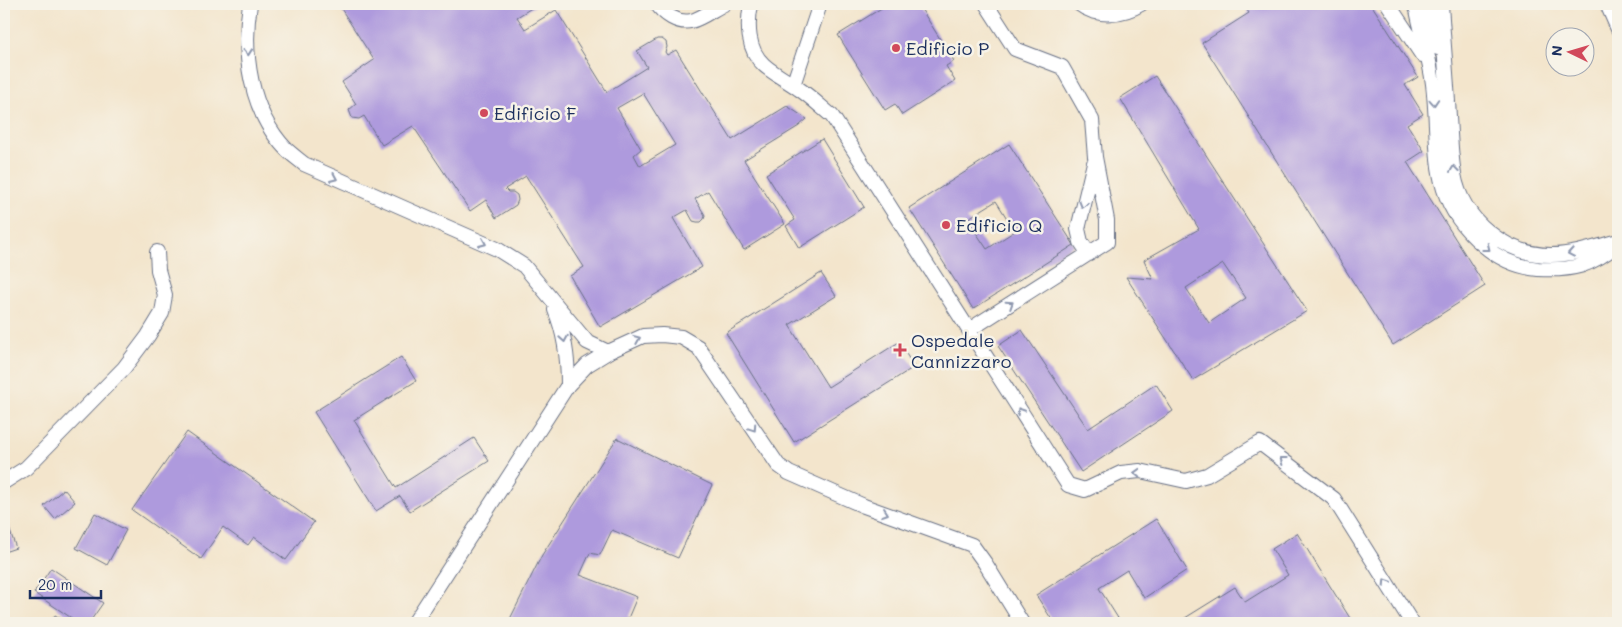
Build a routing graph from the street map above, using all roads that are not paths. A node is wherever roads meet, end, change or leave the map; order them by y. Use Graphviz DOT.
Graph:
graph roads {
  1 [pos="250,4"];
  2 [pos="657,4"];
  3 [pos="724,4"];
  4 [pos="751,4"];
  5 [pos="820,4"];
  6 [pos="986,4"];
  7 [pos="1080,4"];
  8 [pos="1141,4"];
  9 [pos="1388,4"];
  10 [pos="1400,4"];
  11 [pos="1414,4"];
  12 [pos="1430,4"];
  13 [pos="1441,4"];
  14 [pos="1607,4"];
  15 [pos="1618,29"];
  16 [pos="1423,40"];
  17 [pos="1430,68"];
  18 [pos="1447,83"];
  19 [pos="793,85"];
  20 [pos="1095,157"];
  21 [pos="1618,242"];
  22 [pos="156,252"];
  23 [pos="1089,254"];
  24 [pos="550,296"];
  25 [pos="969,330"];
  26 [pos="608,352"];
  27 [pos="568,385"];
  28 [pos="4,482"];
  29 [pos="414,623"];
  30 [pos="1022,623"];
  31 [pos="1412,623"];
  1 -- 24 [label="lane, one-way"];
  2 -- 3 [label="lane"];
  4 -- 19 [label="lane"];
  5 -- 19 [label="lane"];
  6 -- 20 [label="lane"];
  7 -- 8 [label="lane"];
  9 -- 17 [label="lane"];
  10 -- 16 [label="lane"];
  11 -- 16 [label="lane"];
  12 -- 18 [label="lane"];
  13 -- 18 [label="lane"];
  14 -- 15 [label="lane"];
  16 -- 17 [label="lane"];
  17 -- 21 [label="lane, one-way"];
  21 -- 18 [label="lane, one-way"];
  19 -- 25 [label="lane"];
  20 -- 23 [label="lane, one-way"];
  20 -- 23 [label="lane"];
  22 -- 28 [label="lane"];
  25 -- 23 [label="lane, one-way"];
  24 -- 26 [label="lane"];
  24 -- 27 [label="lane, one-way"];
  31 -- 25 [label="lane, one-way"];
  26 -- 27 [label="lane"];
  26 -- 30 [label="lane, one-way"];
  27 -- 29 [label="lane"];
}
